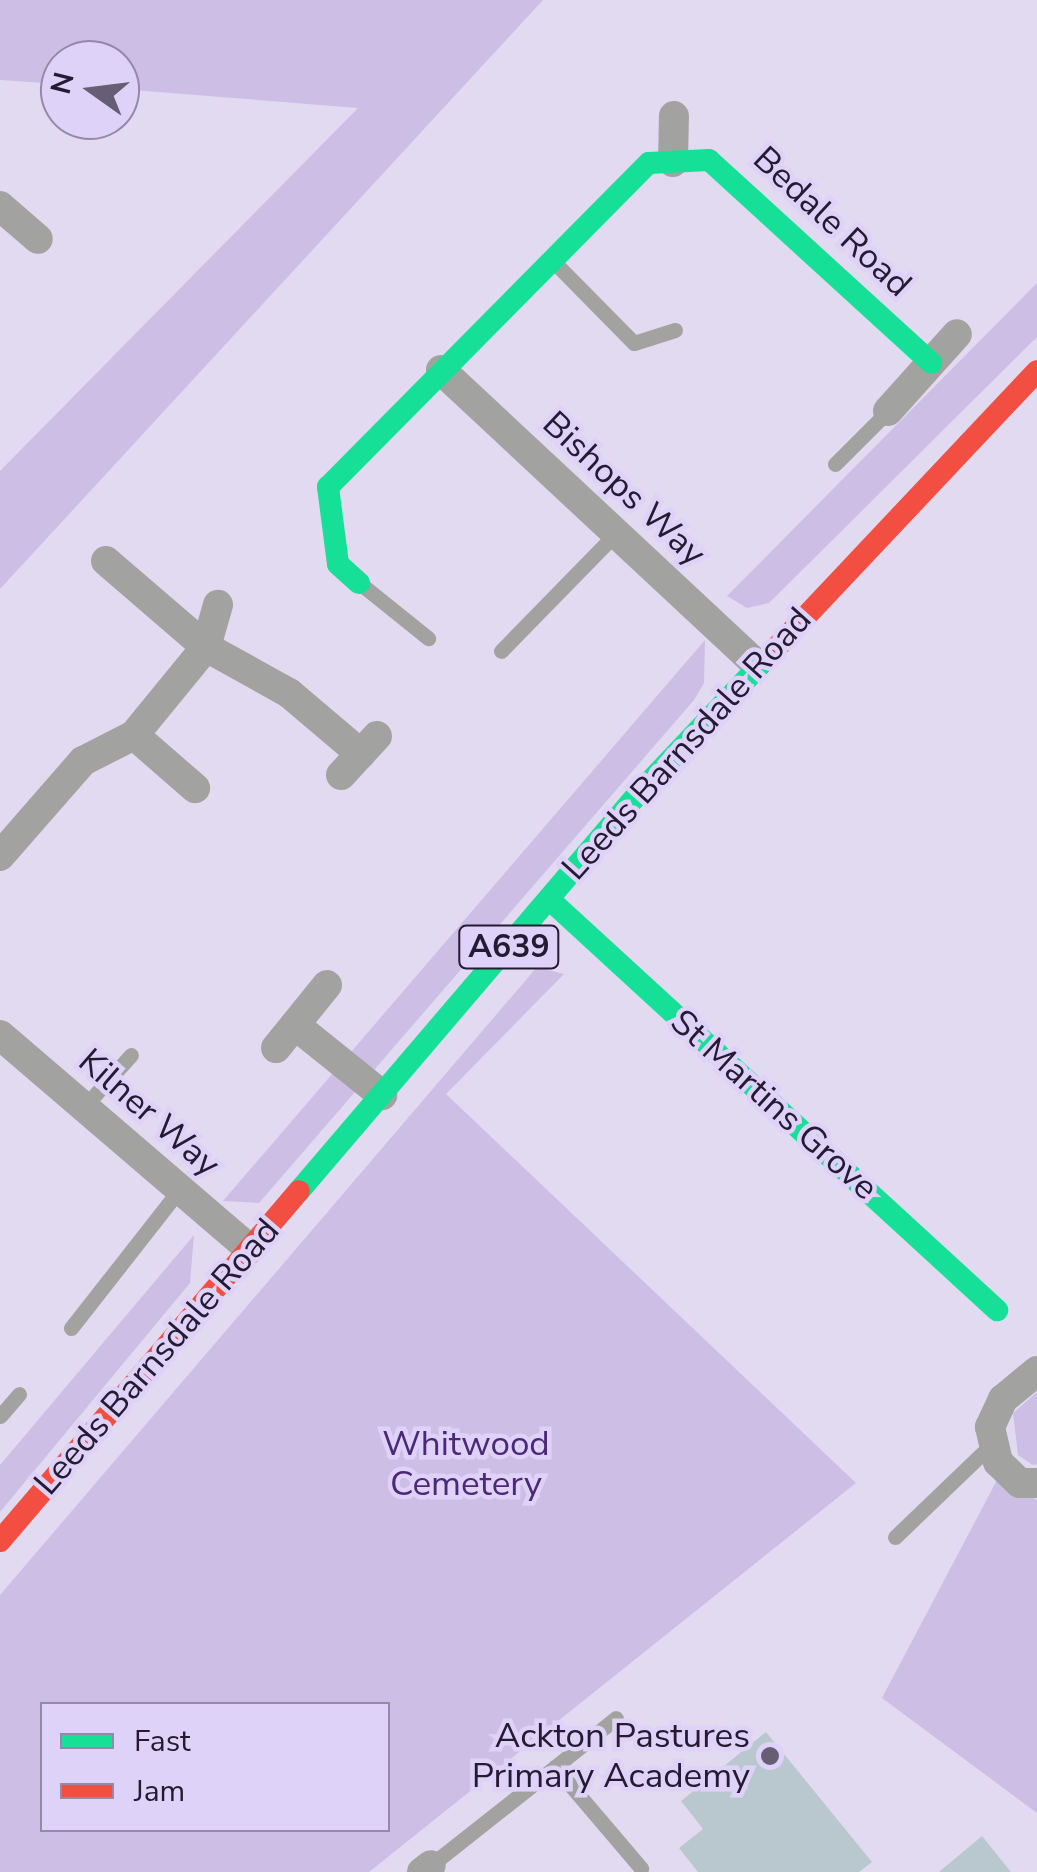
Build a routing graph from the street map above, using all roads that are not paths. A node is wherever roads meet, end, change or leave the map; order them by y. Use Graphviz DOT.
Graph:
graph roads {
  1 [pos="674,116"];
  2 [pos="673,162"];
  3 [pos="551,258"];
  4 [pos="675,330"];
  5 [pos="958,334"];
  6 [pos="931,364"];
  7 [pos="441,370"];
  8 [pos="1037,370"];
  9 [pos="888,411"];
  10 [pos="834,464"];
  11 [pos="616,533"];
  12 [pos="106,561"];
  13 [pos="359,583"];
  14 [pos="218,605"];
  15 [pos="428,638"];
  16 [pos="206,647"];
  17 [pos="500,651"];
  18 [pos="755,663"];
  19 [pos="134,734"];
  20 [pos="360,755"];
  21 [pos="195,788"];
  22 [pos="0,856"];
  23 [pos="550,900"];
  24 [pos="327,986"];
  25 [pos="0,1034"];
  26 [pos="131,1055"];
  27 [pos="382,1096"];
  28 [pos="84,1107"];
  29 [pos="180,1189"];
  30 [pos="250,1248"];
  31 [pos="998,1310"];
  32 [pos="71,1328"];
  33 [pos="1037,1370"];
  34 [pos="19,1394"];
  35 [pos="0,1416"];
  36 [pos="990,1446"];
  37 [pos="1037,1483"];
  38 [pos="894,1537"];
  39 [pos="0,1541"];
  40 [pos="616,1718"];
  41 [pos="555,1767"];
  42 [pos="427,1868"];
  43 [pos="641,1868"];
  1 -- 2 [label="street"];
  2 -- 3 [label="main road"];
  2 -- 6 [label="main road, Bedale Road"];
  3 -- 4 [label="lane"];
  3 -- 7 [label="main road"];
  5 -- 6 [label="street"];
  6 -- 9 [label="street"];
  7 -- 11 [label="street, Bishops Way"];
  7 -- 13 [label="main road"];
  8 -- 18 [label="main road, Leeds Barnsdale Road / A639"];
  9 -- 10 [label="lane"];
  11 -- 17 [label="lane"];
  11 -- 18 [label="street, Bishops Way"];
  12 -- 16 [label="street"];
  13 -- 15 [label="lane"];
  14 -- 16 [label="street"];
  16 -- 19 [label="street"];
  16 -- 20 [label="street"];
  18 -- 23 [label="main road, Leeds Barnsdale Road / A639"];
  19 -- 21 [label="street"];
  19 -- 22 [label="street"];
  23 -- 27 [label="main road, Leeds Barnsdale Road / A639"];
  23 -- 31 [label="main road, St Martins Grove"];
  24 -- 27 [label="street"];
  25 -- 28 [label="street, Kilner Way"];
  26 -- 28 [label="lane"];
  27 -- 30 [label="main road, Leeds Barnsdale Road / A639"];
  28 -- 29 [label="street, Kilner Way"];
  29 -- 30 [label="street, Kilner Way"];
  29 -- 32 [label="lane"];
  30 -- 39 [label="main road, Leeds Barnsdale Road / A639"];
  33 -- 36 [label="street"];
  34 -- 35 [label="lane"];
  36 -- 37 [label="street"];
  36 -- 38 [label="lane"];
  40 -- 41 [label="lane"];
  41 -- 42 [label="lane"];
  41 -- 43 [label="lane"];
}
